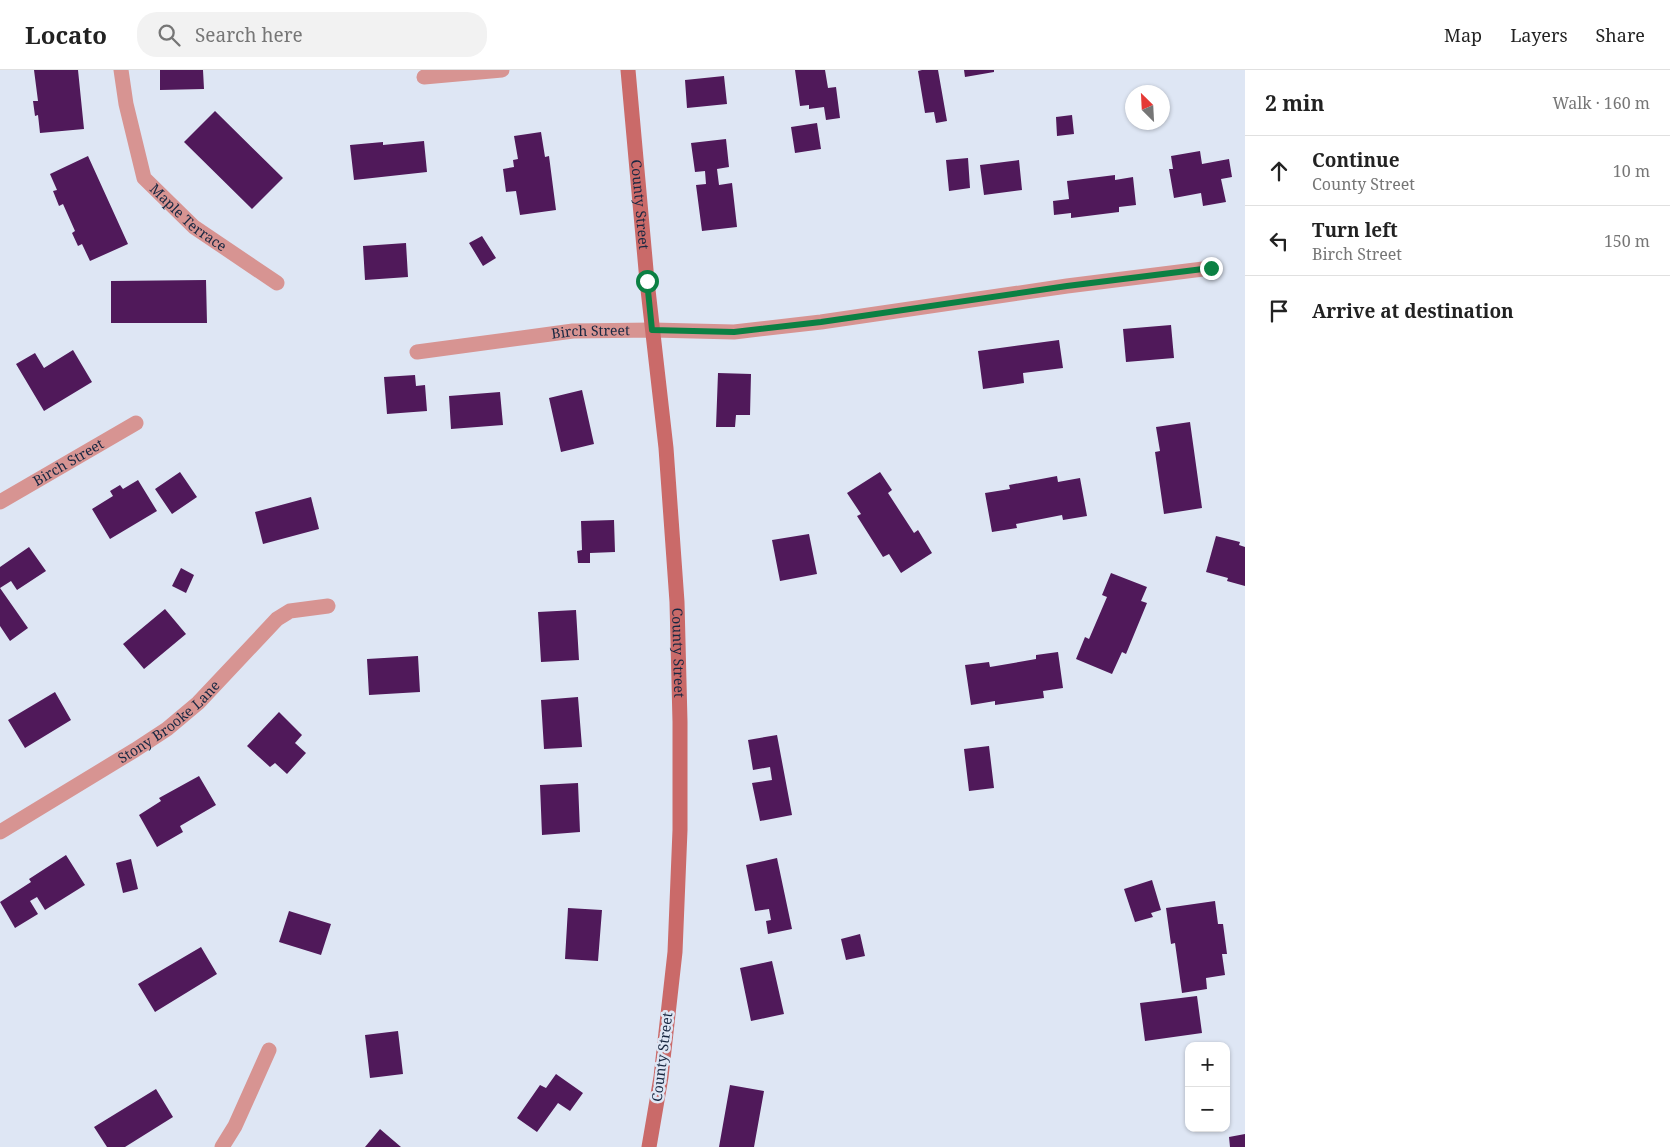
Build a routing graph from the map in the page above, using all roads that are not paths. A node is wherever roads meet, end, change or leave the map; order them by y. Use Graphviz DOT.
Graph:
graph roads {
  1 [pos="121,70"];
  2 [pos="502,70"];
  3 [pos="628,70"];
  4 [pos="424,77"];
  5 [pos="1211,268"];
  6 [pos="276,283"];
  7 [pos="652,330"];
  8 [pos="416,352"];
  9 [pos="136,423"];
  10 [pos="0,502"];
  11 [pos="328,606"];
  12 [pos="0,832"];
  13 [pos="269,1050"];
  14 [pos="222,1147"];
  15 [pos="650,1147"];
  1 -- 6 [label="street, Maple Terrace"];
  2 -- 4 [label="street"];
  3 -- 7 [label="main road, County Street"];
  5 -- 7 [label="street, Birch Street"];
  7 -- 8 [label="street, Birch Street"];
  7 -- 15 [label="main road, County Street"];
  9 -- 10 [label="street, Birch Street"];
  11 -- 12 [label="street, Stony Brooke Lane"];
  13 -- 14 [label="street"];
}
